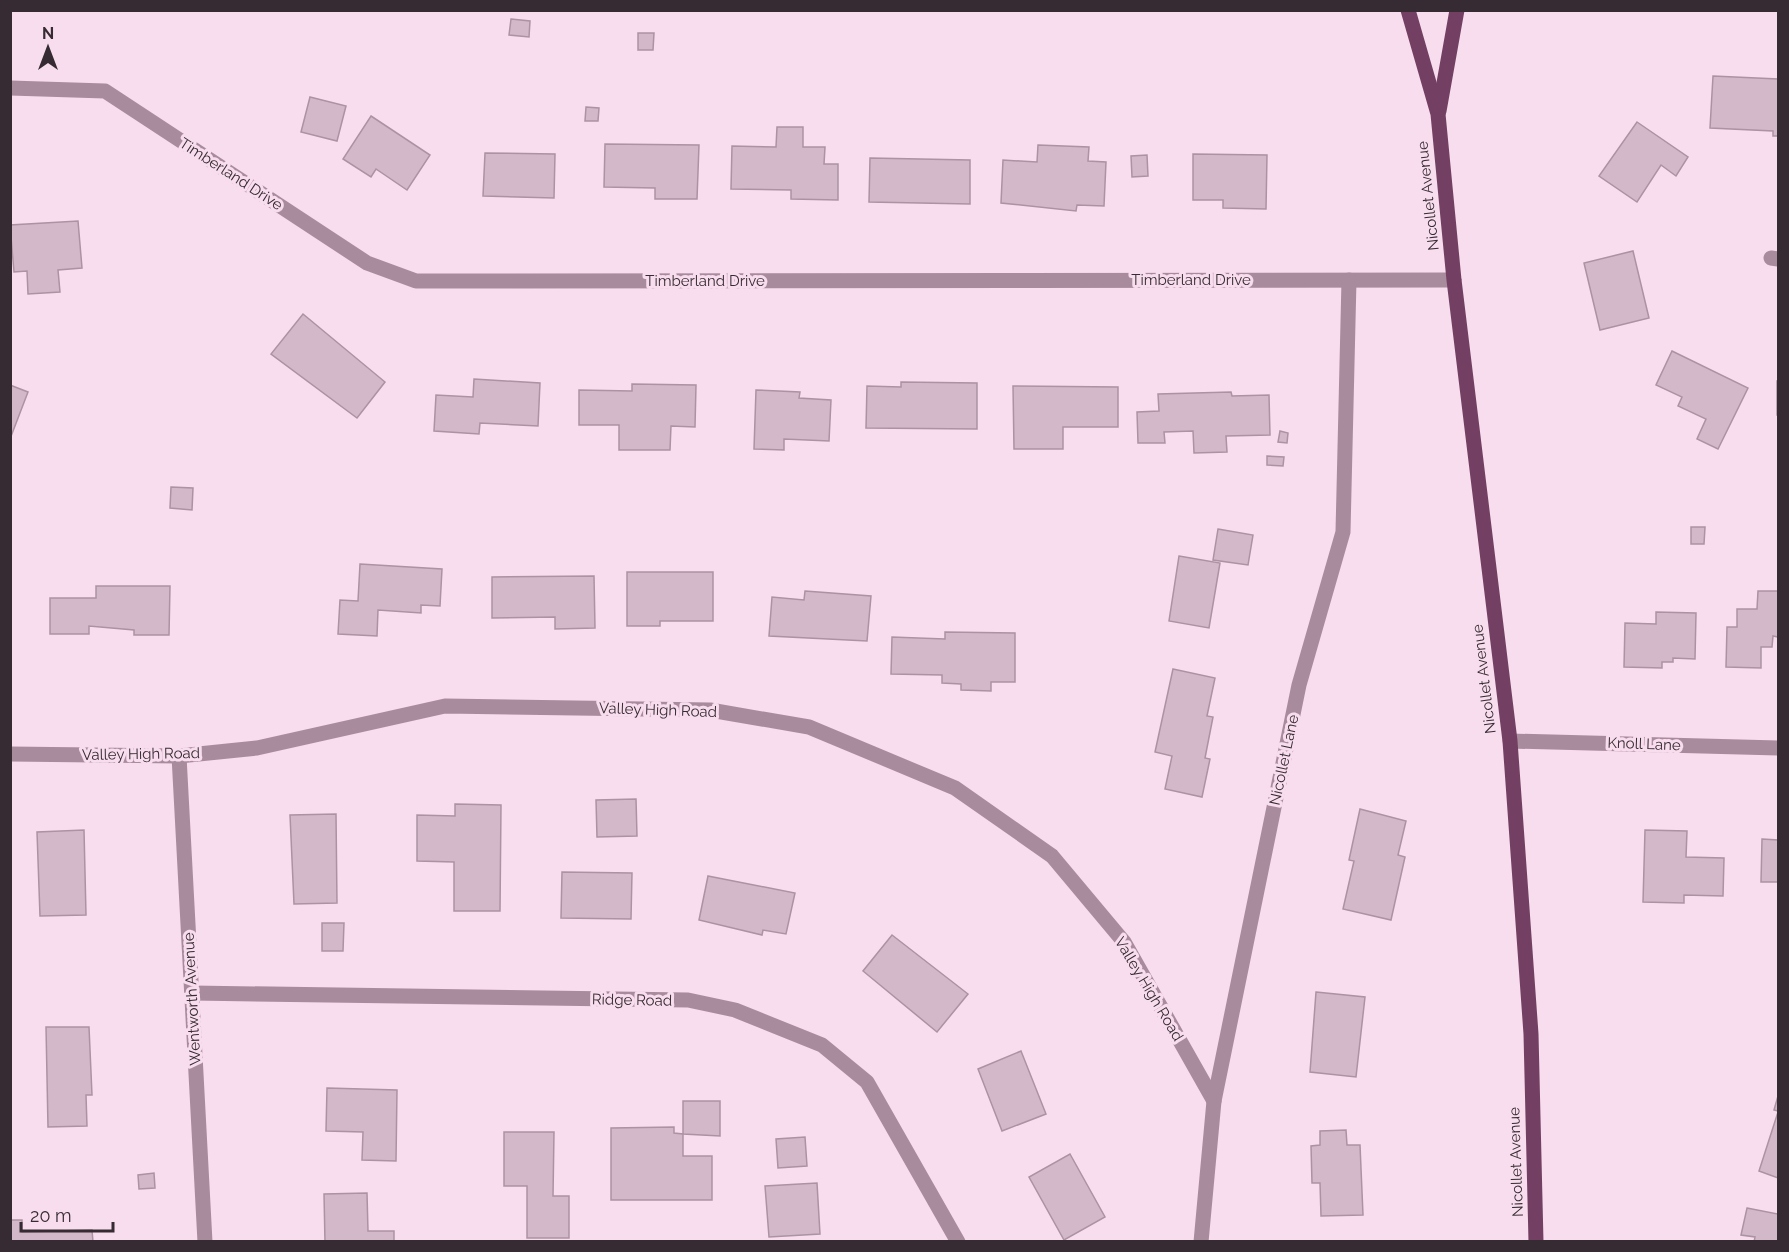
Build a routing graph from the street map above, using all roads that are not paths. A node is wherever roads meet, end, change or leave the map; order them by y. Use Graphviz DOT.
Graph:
graph roads {
  1 [pos="1408,10"];
  2 [pos="1457,10"];
  3 [pos="10,88"];
  4 [pos="1438,114"];
  5 [pos="1349,280"];
  6 [pos="1454,280"];
  7 [pos="1510,741"];
  8 [pos="1779,748"];
  9 [pos="10,754"];
  10 [pos="179,756"];
  11 [pos="192,993"];
  12 [pos="1214,1101"];
  13 [pos="205,1242"];
  14 [pos="958,1242"];
  15 [pos="1201,1242"];
  16 [pos="1536,1242"];
  1 -- 4 [label="main road, Nicollet Avenue"];
  2 -- 4 [label="main road, Nicollet Avenue"];
  3 -- 5 [label="street, Timberland Drive"];
  4 -- 6 [label="main road, Nicollet Avenue"];
  5 -- 6 [label="street, Timberland Drive"];
  5 -- 12 [label="street, Nicollet Lane"];
  6 -- 7 [label="main road, Nicollet Avenue"];
  7 -- 8 [label="street, Knoll Lane"];
  7 -- 16 [label="main road, Nicollet Avenue"];
  9 -- 10 [label="street, Valley High Road"];
  10 -- 11 [label="street, Wentworth Avenue"];
  10 -- 12 [label="street, Valley High Road"];
  11 -- 13 [label="street, Wentworth Avenue"];
  11 -- 14 [label="street, Ridge Road"];
  12 -- 15 [label="street, Nicollet Lane"];
}
